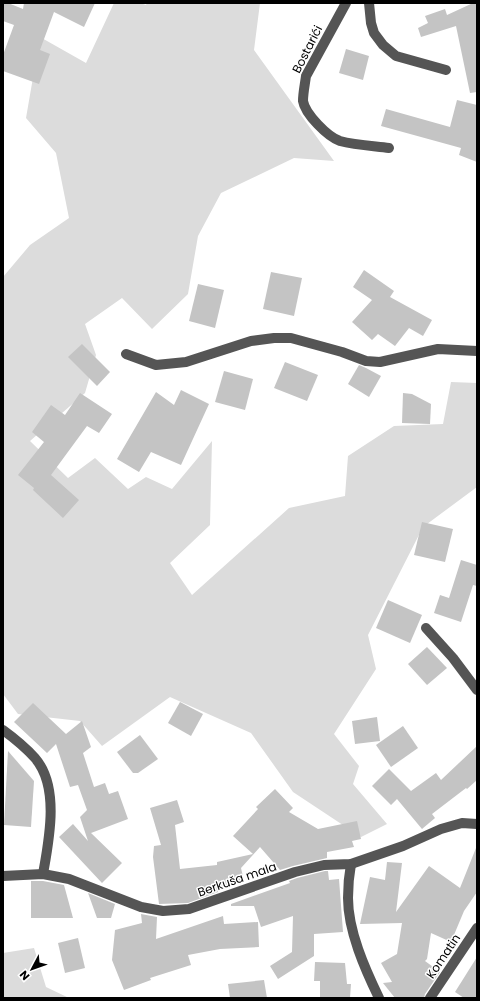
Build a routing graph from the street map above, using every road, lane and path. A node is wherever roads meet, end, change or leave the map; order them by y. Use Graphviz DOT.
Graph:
graph roads {
  1 [pos="346,3"];
  2 [pos="369,3"];
  3 [pos="446,70"];
  4 [pos="389,148"];
  5 [pos="477,351"];
  6 [pos="126,354"];
  7 [pos="426,628"];
  8 [pos="477,690"];
  9 [pos="3,730"];
  10 [pos="477,824"];
  11 [pos="350,864"];
  12 [pos="43,874"];
  13 [pos="3,876"];
  14 [pos="477,928"];
  15 [pos="379,998"];
  16 [pos="430,998"];
  1 -- 4 [label="street, Bostarići"];
  2 -- 3 [label="street"];
  5 -- 6 [label="street"];
  7 -- 8 [label="street"];
  9 -- 12 [label="street"];
  10 -- 11 [label="street, Berkuša mala"];
  11 -- 12 [label="street, Berkuša mala"];
  11 -- 15 [label="street"];
  12 -- 13 [label="street, Berkuša mala"];
  14 -- 16 [label="street, Komatin"];
}
